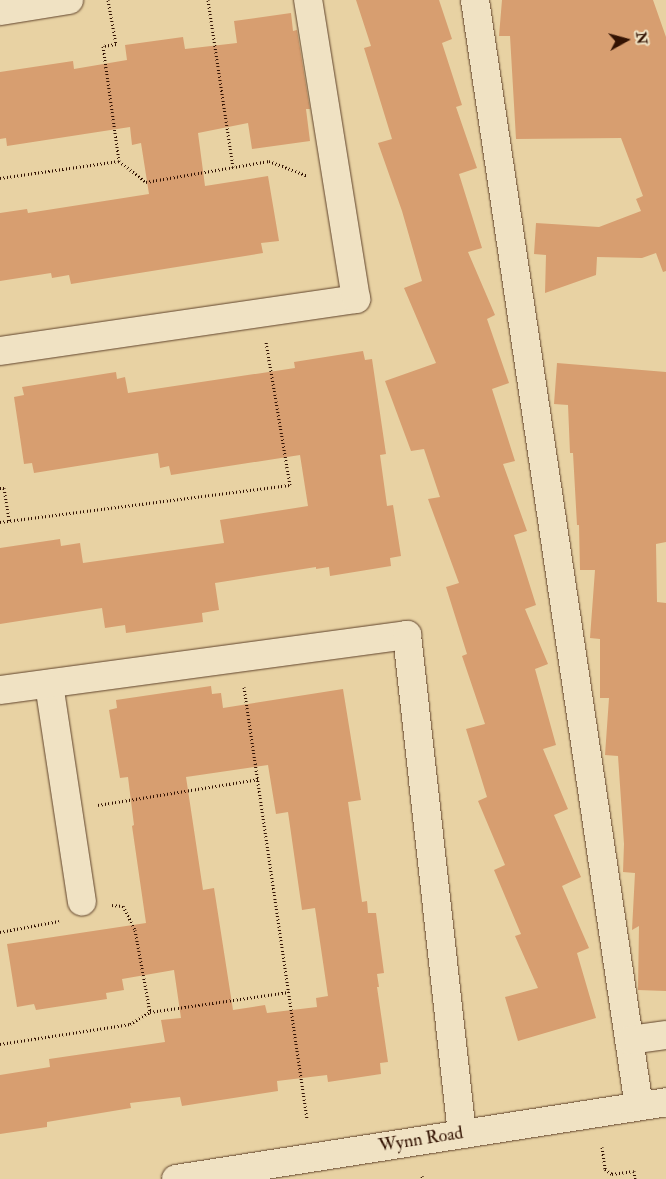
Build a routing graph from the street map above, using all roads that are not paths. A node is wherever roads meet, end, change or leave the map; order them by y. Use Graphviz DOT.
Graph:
graph roads {
  1 [pos="69,0"];
  2 [pos="308,0"];
  3 [pos="475,0"];
  4 [pos="0,11"];
  5 [pos="0,352"];
  6 [pos="49,684"];
  7 [pos="0,690"];
  8 [pos="82,902"];
  9 [pos="666,1035"];
  10 [pos="630,1040"];
  11 [pos="666,1102"];
  12 [pos="639,1106"];
  13 [pos="462,1134"];
  14 [pos="176,1179"];
  1 -- 4 [label="street"];
  2 -- 5 [label="street"];
  3 -- 10 [label="street"];
  6 -- 7 [label="street"];
  6 -- 8 [label="street"];
  6 -- 13 [label="street"];
  9 -- 10 [label="street"];
  10 -- 12 [label="street"];
  11 -- 12 [label="street, Wynn Road"];
  12 -- 13 [label="street, Wynn Road"];
  13 -- 14 [label="street, Wynn Road"];
}
